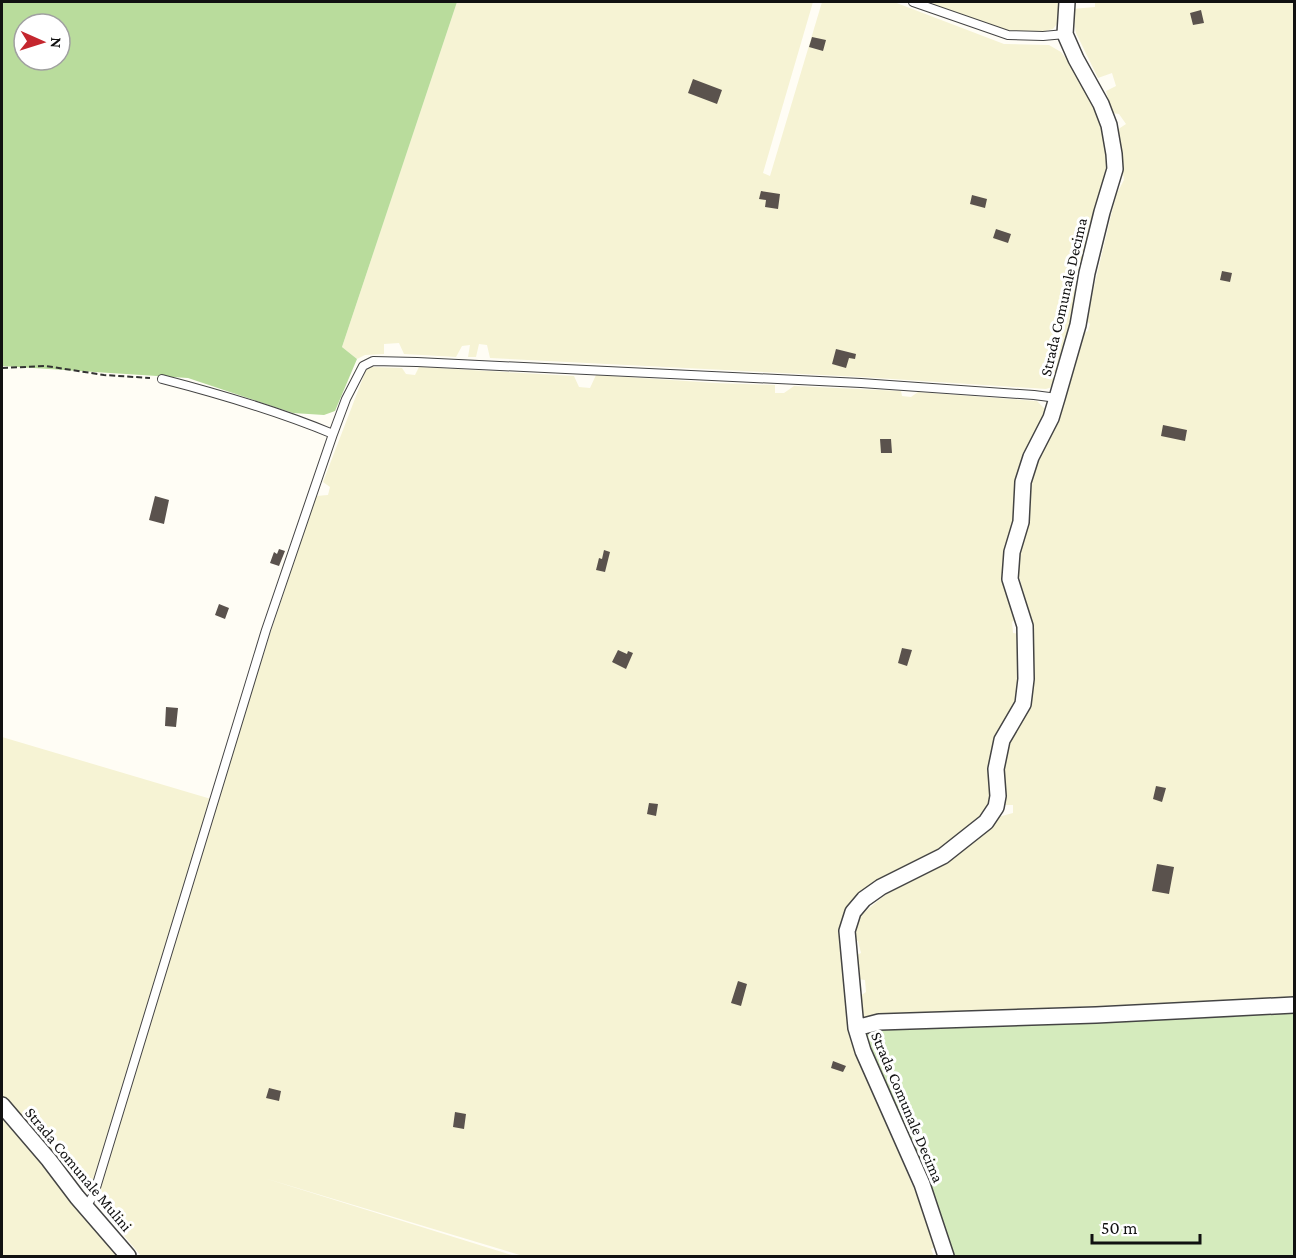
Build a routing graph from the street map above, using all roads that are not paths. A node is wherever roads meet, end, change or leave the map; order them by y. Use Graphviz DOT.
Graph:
graph roads {
  1 [pos="913,2"];
  2 [pos="1067,2"];
  3 [pos="1065,34"];
  4 [pos="162,379"];
  5 [pos="1057,398"];
  6 [pos="333,434"];
  7 [pos="1294,1005"];
  8 [pos="856,1028"];
  9 [pos="2,1105"];
  10 [pos="86,1207"];
  11 [pos="128,1257"];
  12 [pos="946,1257"];
  1 -- 3 [label="lane"];
  2 -- 3 [label="street, Strada Comunale Decima"];
  3 -- 5 [label="street, Strada Comunale Decima"];
  4 -- 6 [label="lane"];
  5 -- 6 [label="lane"];
  5 -- 8 [label="street, Strada Comunale Decima"];
  6 -- 10 [label="lane"];
  7 -- 8 [label="street"];
  8 -- 12 [label="street, Strada Comunale Decima"];
  9 -- 10 [label="street, Strada Comunale Mulini"];
  10 -- 11 [label="street, Strada Comunale Mulini"];
}
